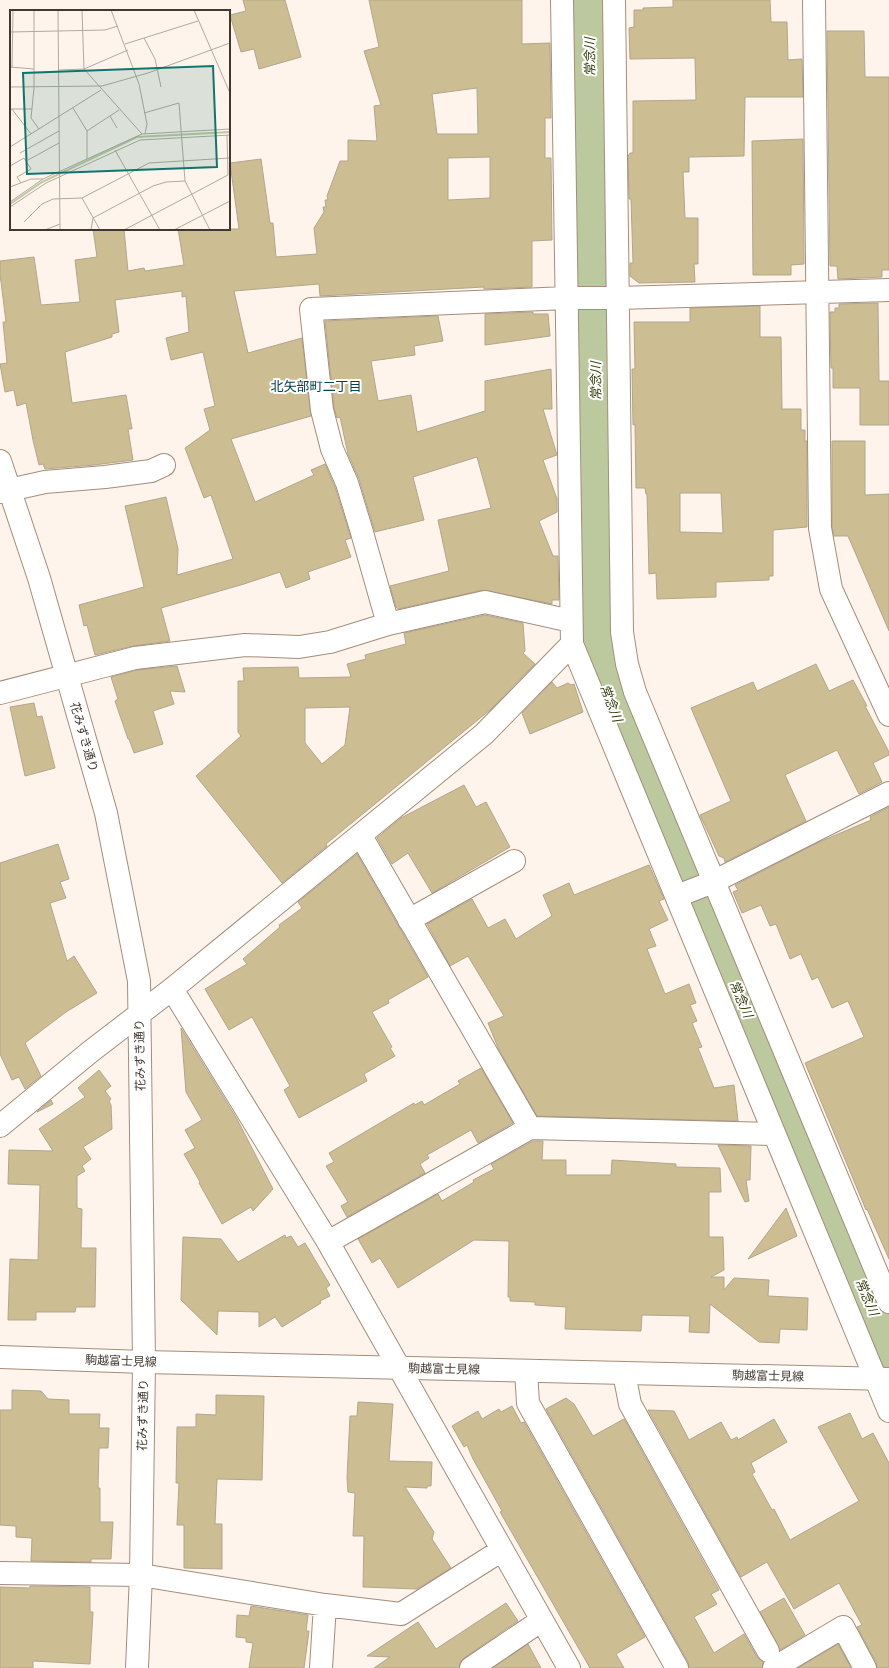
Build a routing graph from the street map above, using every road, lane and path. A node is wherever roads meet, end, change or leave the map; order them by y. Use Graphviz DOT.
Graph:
graph roads {
  1 [pos="562,0"];
  2 [pos="614,0"];
  3 [pos="814,0"];
  4 [pos="889,290"];
  5 [pos="817,292"];
  6 [pos="567,298"];
  7 [pos="618,298"];
  8 [pos="0,461"];
  9 [pos="164,465"];
  10 [pos="5,491"];
  11 [pos="571,621"];
  12 [pos="388,624"];
  13 [pos="572,644"];
  14 [pos="66,676"];
  15 [pos="0,693"];
  16 [pos="889,715"];
  17 [pos="889,793"];
  18 [pos="361,836"];
  19 [pos="514,861"];
  20 [pos="713,882"];
  21 [pos="677,896"];
  22 [pos="409,920"];
  23 [pos="172,989"];
  24 [pos="139,1013"];
  25 [pos="0,1126"];
  26 [pos="530,1128"];
  27 [pos="774,1134"];
  28 [pos="328,1242"];
  29 [pos="889,1302"];
  30 [pos="0,1358"];
  31 [pos="144,1362"];
  32 [pos="399,1368"];
  33 [pos="526,1371"];
  34 [pos="624,1373"];
  35 [pos="882,1378"];
  36 [pos="889,1411"];
  37 [pos="502,1550"];
  38 [pos="0,1573"];
  39 [pos="141,1575"];
  40 [pos="325,1605"];
  41 [pos="542,1620"];
  42 [pos="771,1660"];
  43 [pos="136,1668"];
  44 [pos="321,1668"];
  45 [pos="471,1668"];
  46 [pos="569,1668"];
  47 [pos="677,1668"];
  48 [pos="866,1668"];
  1 -- 6 [label="street"];
  2 -- 7 [label="street"];
  3 -- 5 [label="street"];
  4 -- 5 [label="street"];
  5 -- 7 [label="street"];
  5 -- 16 [label="street"];
  6 -- 7 [label="street"];
  6 -- 11 [label="street"];
  6 -- 12 [label="street"];
  7 -- 20 [label="street"];
  8 -- 10 [label="street, 花みずき通り"];
  9 -- 10 [label="street"];
  10 -- 14 [label="street, 花みずき通り"];
  11 -- 12 [label="street"];
  11 -- 13 [label="street"];
  12 -- 14 [label="street"];
  13 -- 18 [label="street"];
  13 -- 21 [label="street"];
  14 -- 15 [label="street"];
  14 -- 24 [label="street, 花みずき通り"];
  17 -- 20 [label="street"];
  18 -- 22 [label="street"];
  18 -- 23 [label="street"];
  19 -- 22 [label="street"];
  20 -- 21 [label="street"];
  20 -- 29 [label="street"];
  21 -- 27 [label="street"];
  22 -- 26 [label="street"];
  23 -- 24 [label="street"];
  23 -- 28 [label="street"];
  24 -- 25 [label="street"];
  24 -- 31 [label="street, 花みずき通り"];
  26 -- 27 [label="street"];
  26 -- 28 [label="street"];
  27 -- 35 [label="street"];
  28 -- 32 [label="street"];
  30 -- 31 [label="street, 駒越富士見線"];
  31 -- 32 [label="street, 駒越富士見線"];
  31 -- 39 [label="street, 花みずき通り"];
  32 -- 33 [label="street, 駒越富士見線"];
  32 -- 37 [label="street"];
  33 -- 34 [label="street, 駒越富士見線"];
  33 -- 47 [label="street"];
  34 -- 35 [label="street, 駒越富士見線"];
  34 -- 42 [label="street"];
  35 -- 36 [label="street"];
  37 -- 40 [label="street"];
  37 -- 41 [label="street"];
  38 -- 39 [label="street"];
  39 -- 40 [label="street"];
  39 -- 43 [label="street, 花みずき通り"];
  40 -- 44 [label="street"];
  41 -- 45 [label="street"];
  41 -- 46 [label="street"];
  42 -- 48 [label="street"];
}
